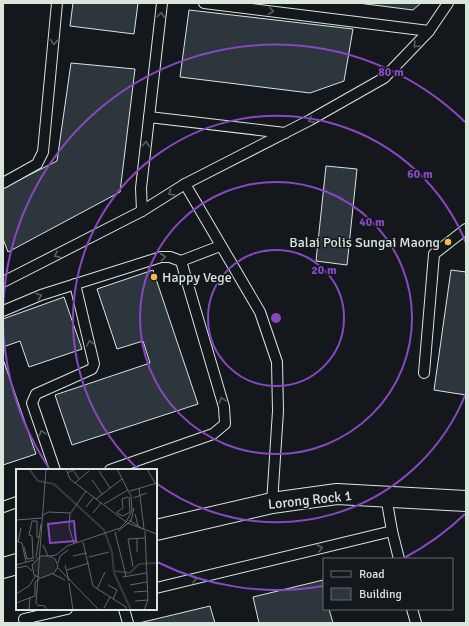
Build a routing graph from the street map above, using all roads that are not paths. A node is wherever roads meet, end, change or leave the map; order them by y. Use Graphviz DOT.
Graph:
graph roads {
  1 [pos="57,3"];
  2 [pos="162,3"];
  3 [pos="204,3"];
  4 [pos="448,3"];
  5 [pos="429,31"];
  6 [pos="149,117"];
  7 [pos="285,133"];
  8 [pos="3,183"];
  9 [pos="185,184"];
  10 [pos="142,211"];
  11 [pos="466,229"];
  12 [pos="220,246"];
  13 [pos="181,261"];
  14 [pos="3,282"];
  15 [pos="75,284"];
  16 [pos="3,311"];
  17 [pos="424,373"];
  18 [pos="55,469"];
  19 [pos="113,469"];
  20 [pos="386,496"];
  21 [pos="466,501"];
  22 [pos="16,502"];
  23 [pos="272,503"];
  24 [pos="3,507"];
  25 [pos="157,530"];
  26 [pos="392,531"];
  27 [pos="399,558"];
  28 [pos="16,564"];
  29 [pos="3,568"];
  30 [pos="157,588"];
  31 [pos="63,610"];
  32 [pos="124,610"];
  33 [pos="412,610"];
  34 [pos="25,623"];
  35 [pos="128,623"];
  36 [pos="416,623"];
  1 -- 8 [label="lane, one-way"];
  6 -- 2 [label="lane, one-way"];
  3 -- 5 [label="lane, one-way"];
  4 -- 5 [label="lane"];
  5 -- 7 [label="lane, one-way"];
  6 -- 7 [label="lane"];
  10 -- 6 [label="lane, one-way"];
  7 -- 9 [label="lane"];
  9 -- 10 [label="lane, one-way"];
  9 -- 12 [label="lane"];
  10 -- 14 [label="lane, one-way"];
  11 -- 17 [label="lane"];
  12 -- 13 [label="lane"];
  12 -- 23 [label="lane"];
  15 -- 13 [label="lane, one-way"];
  19 -- 13 [label="lane, one-way"];
  16 -- 15 [label="lane, one-way"];
  18 -- 15 [label="lane, one-way"];
  20 -- 21 [label="street, Lorong Rock 1"];
  20 -- 23 [label="street, Lorong Rock 1"];
  20 -- 26 [label="lane"];
  22 -- 24 [label="lane"];
  23 -- 25 [label="street, Lorong Rock 1"];
  26 -- 27 [label="lane"];
  30 -- 26 [label="lane, one-way"];
  28 -- 29 [label="street"];
  31 -- 34 [label="lane"];
  32 -- 35 [label="lane"];
  33 -- 36 [label="lane"];
}
